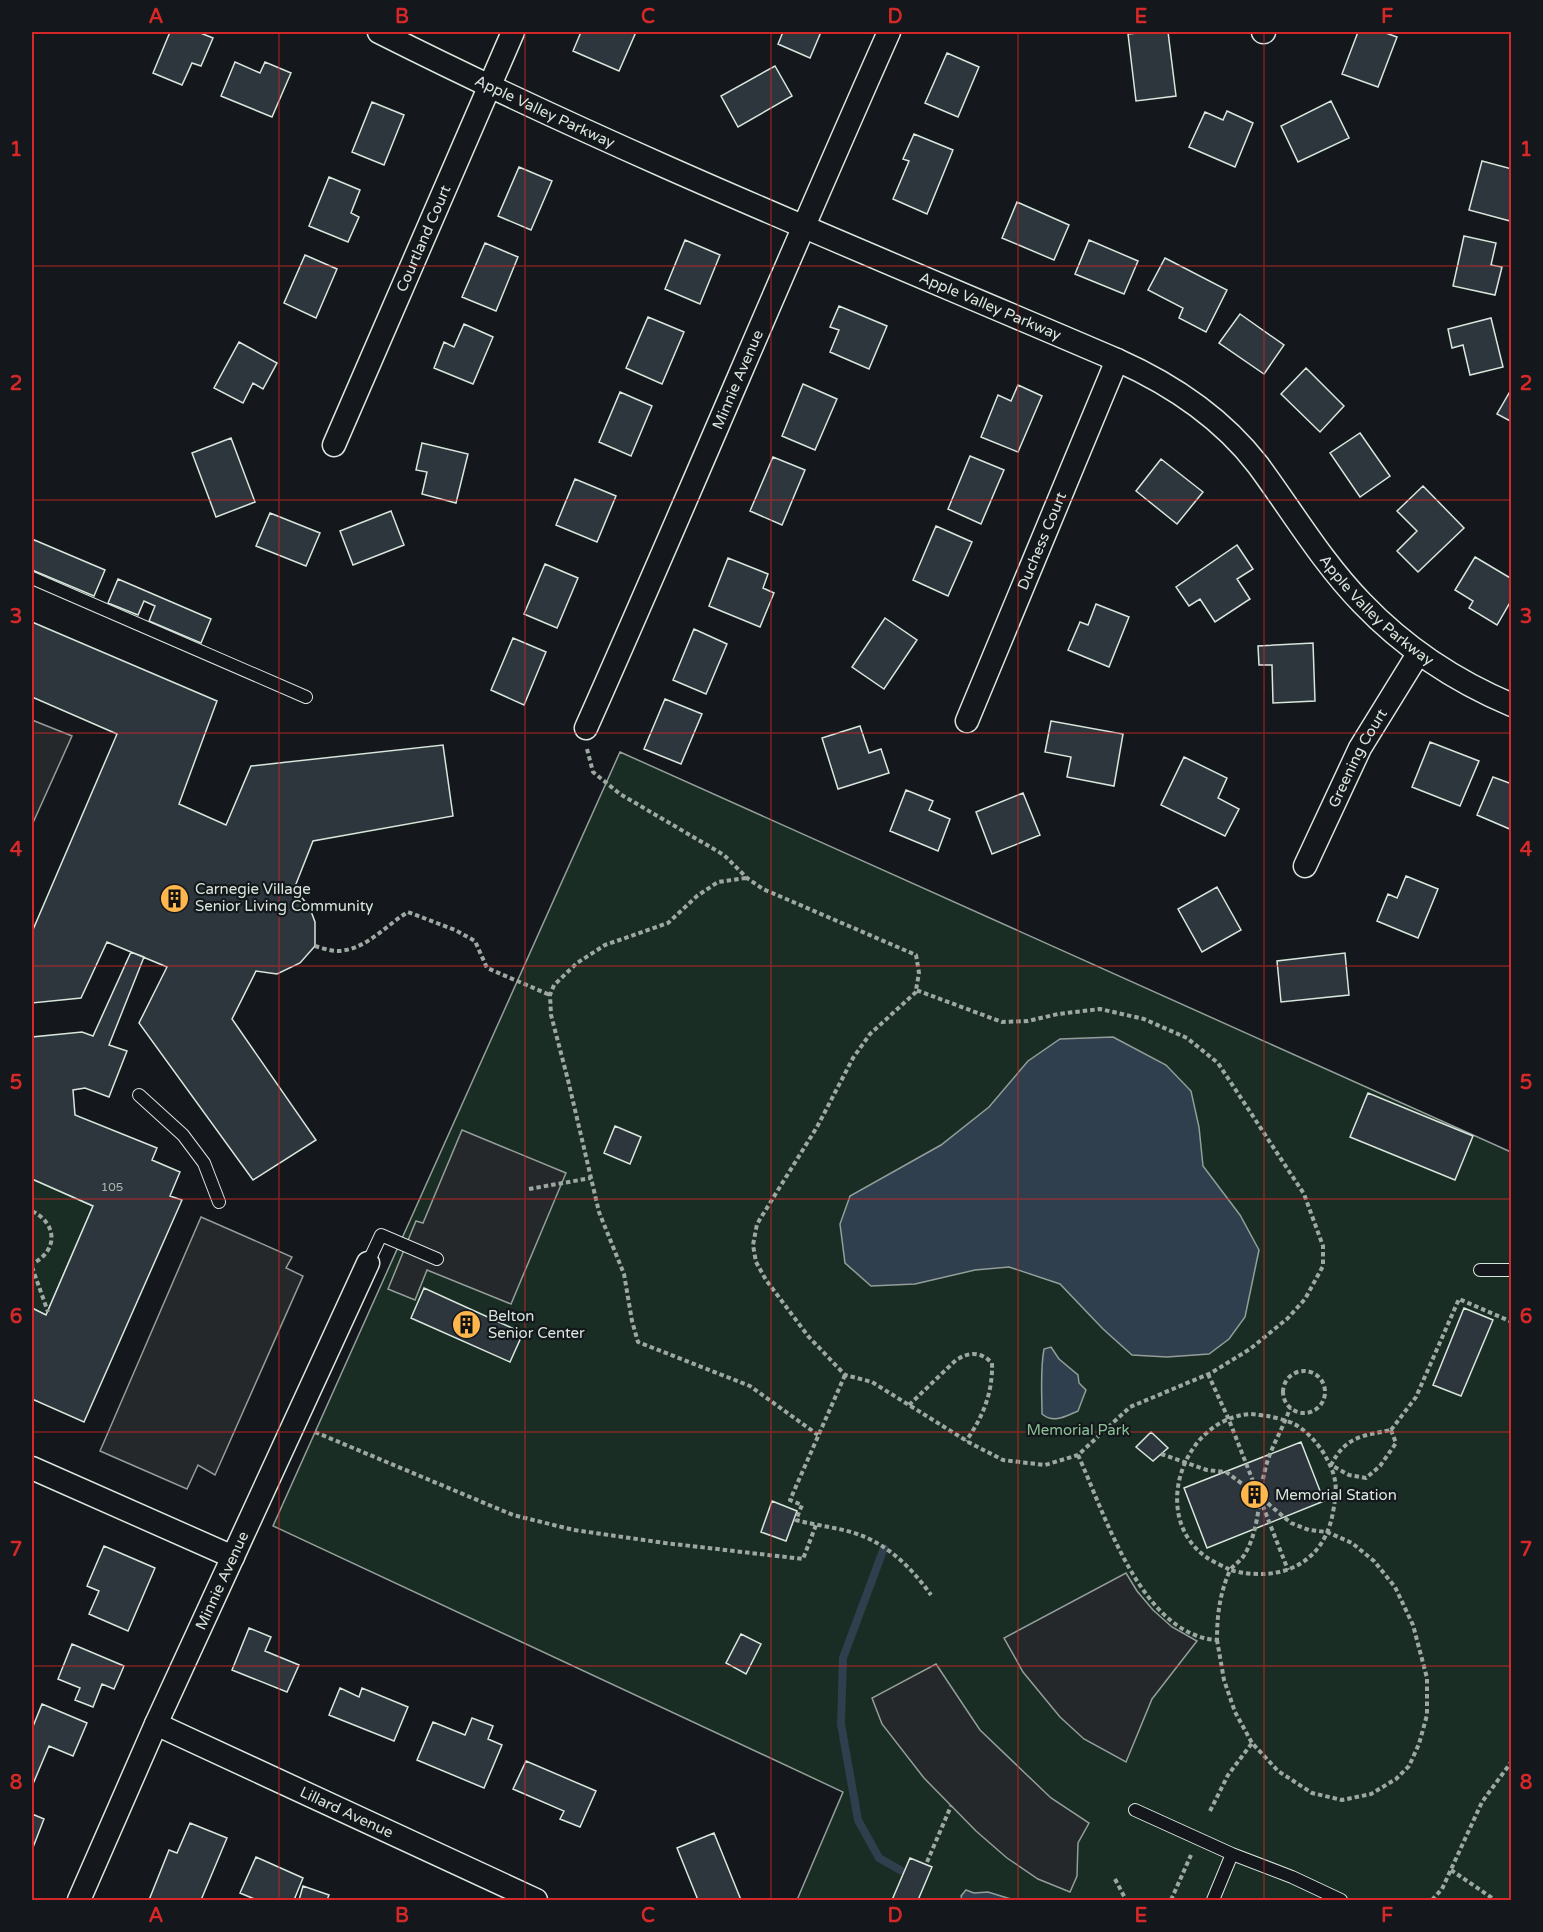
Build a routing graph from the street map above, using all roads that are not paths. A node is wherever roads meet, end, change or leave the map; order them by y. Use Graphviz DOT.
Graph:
graph roads {
  1 [pos="379,32"];
  2 [pos="513,32"];
  3 [pos="889,32"];
  4 [pos="489,87"];
  5 [pos="803,225"];
  6 [pos="1117,360"];
  7 [pos="334,445"];
  8 [pos="32,578"];
  9 [pos="1418,654"];
  10 [pos="306,697"];
  11 [pos="1512,705"];
  12 [pos="967,721"];
  13 [pos="586,728"];
  14 [pos="1305,866"];
  15 [pos="139,1095"];
  16 [pos="219,1202"];
  17 [pos="437,1259"];
  18 [pos="368,1263"];
  19 [pos="1480,1270"];
  20 [pos="1512,1270"];
  21 [pos="32,1468"];
  22 [pos="233,1557"];
  23 [pos="156,1724"];
  24 [pos="1135,1810"];
  25 [pos="1232,1854"];
  26 [pos="78,1900"];
  27 [pos="536,1900"];
  28 [pos="1213,1900"];
  29 [pos="1341,1900"];
  1 -- 4 [label="street, Apple Valley Parkway"];
  2 -- 4 [label="street, Courtland Court"];
  3 -- 5 [label="street, Minnie Avenue"];
  4 -- 5 [label="street, Apple Valley Parkway"];
  4 -- 7 [label="street, Courtland Court"];
  5 -- 6 [label="street, Apple Valley Parkway"];
  5 -- 13 [label="street, Minnie Avenue"];
  6 -- 9 [label="street, Apple Valley Parkway"];
  6 -- 12 [label="street, Duchess Court"];
  8 -- 10 [label="lane"];
  9 -- 11 [label="street, Apple Valley Parkway"];
  9 -- 14 [label="street, Greening Court"];
  15 -- 16 [label="lane"];
  17 -- 18 [label="lane"];
  18 -- 22 [label="street, Minnie Avenue"];
  19 -- 20 [label="lane"];
  21 -- 22 [label="street"];
  22 -- 23 [label="street, Minnie Avenue"];
  23 -- 26 [label="street, Minnie Avenue"];
  23 -- 27 [label="street, Lillard Avenue"];
  24 -- 25 [label="lane"];
  25 -- 28 [label="lane"];
  25 -- 29 [label="lane"];
}
